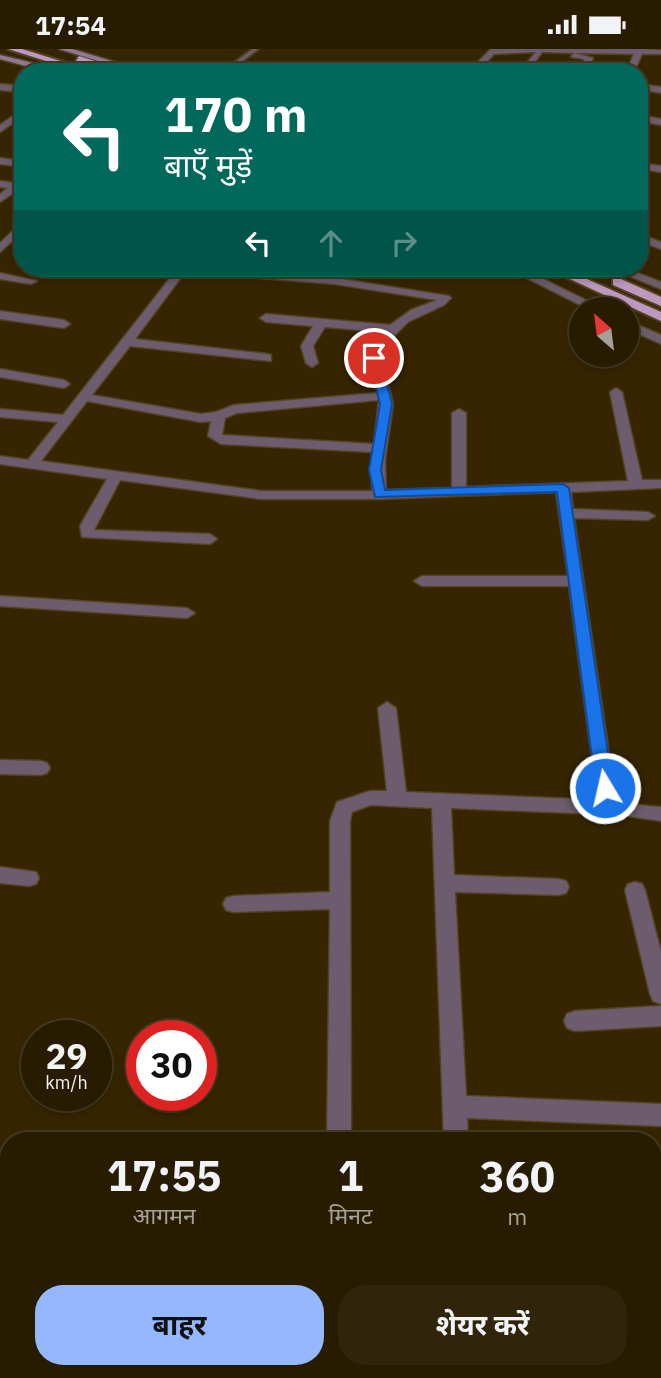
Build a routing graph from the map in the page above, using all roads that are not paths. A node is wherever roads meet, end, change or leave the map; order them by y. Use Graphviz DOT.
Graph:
graph roads {
  1 [pos="12,49"];
  2 [pos="41,49"];
  3 [pos="63,49"];
  4 [pos="256,49"];
  5 [pos="513,49"];
  6 [pos="529,49"];
  7 [pos="494,51"];
  8 [pos="639,52"];
  9 [pos="661,52"];
  10 [pos="539,53"];
  11 [pos="0,57"];
  12 [pos="24,63"];
  13 [pos="61,63"];
  14 [pos="89,63"];
  15 [pos="112,63"];
  16 [pos="237,63"];
  17 [pos="531,63"];
  18 [pos="585,63"];
  19 [pos="14,118"];
  20 [pos="0,129"];
  21 [pos="14,233"];
  22 [pos="2,246"];
  23 [pos="0,276"];
  24 [pos="177,277"];
  25 [pos="305,277"];
  26 [pos="532,277"];
  27 [pos="572,277"];
  28 [pos="604,277"];
  29 [pos="639,277"];
  30 [pos="31,281"];
  31 [pos="661,286"];
  32 [pos="573,297"];
  33 [pos="661,302"];
  34 [pos="0,315"];
  35 [pos="661,317"];
  36 [pos="266,318"];
  37 [pos="321,323"];
  38 [pos="64,324"];
  39 [pos="393,329"];
  40 [pos="639,329"];
  41 [pos="661,340"];
  42 [pos="127,342"];
  43 [pos="267,358"];
  44 [pos="312,363"];
  45 [pos="0,373"];
  46 [pos="64,384"];
  47 [pos="616,391"];
  48 [pos="385,396"];
  49 [pos="84,397"];
  50 [pos="459,412"];
  51 [pos="0,413"];
  52 [pos="219,416"];
  53 [pos="68,419"];
  54 [pos="378,449"];
  55 [pos="3,460"];
  56 [pos="32,464"];
  57 [pos="0,475"];
  58 [pos="115,477"];
  59 [pos="661,484"];
  60 [pos="636,485"];
  61 [pos="563,488"];
  62 [pos="459,490"];
  63 [pos="380,495"];
  64 [pos="566,513"];
  65 [pos="648,516"];
  66 [pos="210,539"];
  67 [pos="422,581"];
  68 [pos="576,581"];
  69 [pos="0,601"];
  70 [pos="187,613"];
  71 [pos="387,708"];
  72 [pos="0,767"];
  73 [pos="41,768"];
  74 [pos="397,799"];
  75 [pos="441,801"];
  76 [pos="620,808"];
  77 [pos="661,814"];
  78 [pos="0,875"];
  79 [pos="29,878"];
  80 [pos="444,883"];
  81 [pos="559,887"];
  82 [pos="635,891"];
  83 [pos="340,900"];
  84 [pos="233,904"];
  85 [pos="661,994"];
  86 [pos="661,1016"];
  87 [pos="575,1021"];
  88 [pos="455,1107"];
  89 [pos="661,1115"];
  90 [pos="339,1132"];
  91 [pos="456,1132"];
  1 -- 13 [label="highway"];
  2 -- 14 [label="highway"];
  3 -- 15 [label="main road"];
  4 -- 16 [label="lane"];
  5 -- 6 [label="street"];
  6 -- 8 [label="street"];
  7 -- 10 [label="street"];
  8 -- 9 [label="street"];
  10 -- 17 [label="street"];
  10 -- 18 [label="street"];
  11 -- 12 [label="main road"];
  19 -- 20 [label="street"];
  21 -- 22 [label="street"];
  23 -- 30 [label="street"];
  24 -- 42 [label="street"];
  25 -- 39 [label="street"];
  26 -- 32 [label="street"];
  27 -- 35 [label="highway"];
  28 -- 33 [label="highway"];
  29 -- 31 [label="street"];
  34 -- 38 [label="street"];
  36 -- 37 [label="street"];
  37 -- 39 [label="street"];
  37 -- 44 [label="street"];
  39 -- 48 [label="street"];
  40 -- 41 [label="street"];
  42 -- 43 [label="street"];
  42 -- 49 [label="street"];
  45 -- 46 [label="street"];
  47 -- 60 [label="street"];
  48 -- 52 [label="street"];
  48 -- 54 [label="street"];
  49 -- 52 [label="street"];
  49 -- 53 [label="street"];
  50 -- 62 [label="street"];
  51 -- 53 [label="street"];
  52 -- 54 [label="street"];
  53 -- 56 [label="street"];
  54 -- 63 [label="street"];
  55 -- 56 [label="street"];
  55 -- 57 [label="street"];
  56 -- 58 [label="street"];
  58 -- 63 [label="street"];
  58 -- 66 [label="street"];
  59 -- 60 [label="street"];
  60 -- 61 [label="street"];
  61 -- 62 [label="street"];
  61 -- 64 [label="street"];
  62 -- 63 [label="street"];
  64 -- 65 [label="street"];
  64 -- 68 [label="street"];
  67 -- 68 [label="street"];
  68 -- 76 [label="street"];
  69 -- 70 [label="street"];
  71 -- 74 [label="street"];
  72 -- 73 [label="street"];
  74 -- 75 [label="street"];
  74 -- 83 [label="street"];
  75 -- 76 [label="street"];
  75 -- 80 [label="street"];
  76 -- 77 [label="street"];
  78 -- 79 [label="street"];
  80 -- 81 [label="street"];
  80 -- 88 [label="street"];
  82 -- 85 [label="street"];
  83 -- 84 [label="street"];
  83 -- 90 [label="street"];
  86 -- 87 [label="street"];
  88 -- 89 [label="street"];
  88 -- 91 [label="street"];
}
